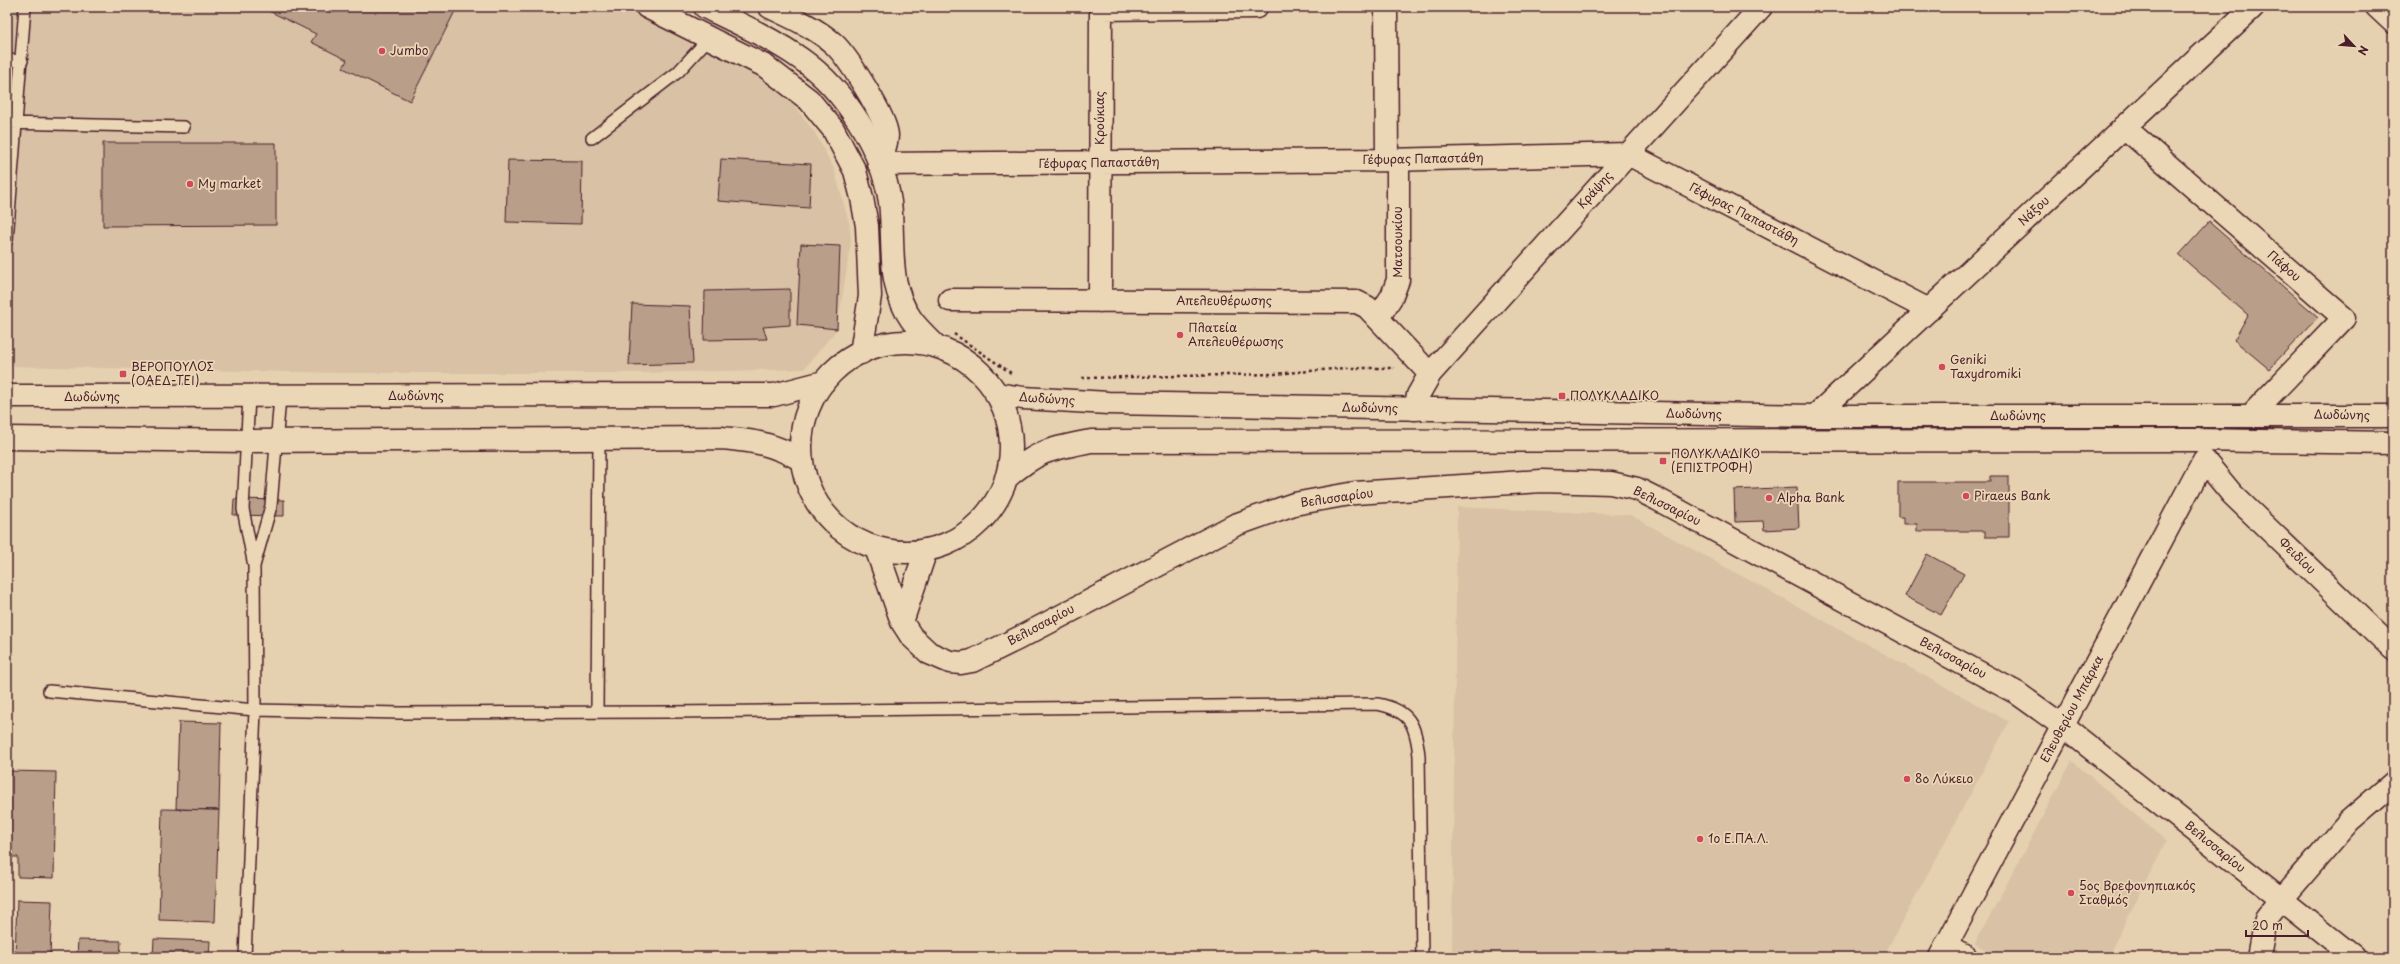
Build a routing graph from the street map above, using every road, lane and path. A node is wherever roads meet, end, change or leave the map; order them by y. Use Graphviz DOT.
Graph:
graph roads {
  1 [pos="25,7"];
  2 [pos="647,7"];
  3 [pos="705,7"];
  4 [pos="770,7"];
  5 [pos="1256,7"];
  6 [pos="1386,7"];
  7 [pos="1761,7"];
  8 [pos="2252,7"];
  9 [pos="2377,7"];
  10 [pos="1100,8"];
  11 [pos="2393,22"];
  12 [pos="709,38"];
  13 [pos="7,60"];
  14 [pos="22,61"];
  15 [pos="12,124"];
  16 [pos="184,127"];
  17 [pos="2124,127"];
  18 [pos="592,138"];
  19 [pos="1628,154"];
  20 [pos="1393,160"];
  21 [pos="1100,163"];
  22 [pos="879,164"];
  23 [pos="7,240"];
  24 [pos="950,300"];
  25 [pos="1100,301"];
  26 [pos="1929,310"];
  27 [pos="1378,318"];
  28 [pos="943,339"];
  29 [pos="861,353"];
  30 [pos="1399,368"];
  31 [pos="1013,374"];
  32 [pos="1430,374"];
  33 [pos="1076,379"];
  34 [pos="824,382"];
  35 [pos="996,394"];
  36 [pos="7,396"];
  37 [pos="249,397"];
  38 [pos="280,397"];
  39 [pos="1415,409"];
  40 [pos="2252,414"];
  41 [pos="2391,414"];
  42 [pos="1815,416"];
  43 [pos="7,438"];
  44 [pos="599,439"];
  45 [pos="277,440"];
  46 [pos="2193,440"];
  47 [pos="2219,440"];
  48 [pos="246,441"];
  49 [pos="2393,443"];
  50 [pos="802,460"];
  51 [pos="2204,460"];
  52 [pos="1006,478"];
  53 [pos="876,548"];
  54 [pos="926,550"];
  55 [pos="254,566"];
  56 [pos="902,622"];
  57 [pos="2393,649"];
  58 [pos="48,691"];
  59 [pos="255,710"];
  60 [pos="597,711"];
  61 [pos="2063,726"];
  62 [pos="2393,783"];
  63 [pos="2281,900"];
  64 [pos="1943,952"];
  65 [pos="245,957"];
  66 [pos="1422,957"];
  67 [pos="1966,957"];
  68 [pos="2259,957"];
  69 [pos="2354,957"];
  1 -- 14 [label="lane"];
  2 -- 12 [label="street"];
  3 -- 22 [label="street"];
  4 -- 22 [label="street"];
  5 -- 10 [label="street"];
  6 -- 20 [label="street, Ματσουκίου"];
  7 -- 19 [label="street, Κράψης"];
  8 -- 17 [label="street, Νάξου"];
  9 -- 11 [label="street"];
  10 -- 21 [label="street, Κρούκιας"];
  12 -- 18 [label="lane"];
  12 -- 29 [label="street"];
  13 -- 14 [label="lane"];
  14 -- 15 [label="lane"];
  15 -- 16 [label="lane"];
  15 -- 23 [label="lane"];
  17 -- 26 [label="street, Νάξου"];
  17 -- 40 [label="street, Πάφου"];
  19 -- 20 [label="street, Γέφυρας Παπαστάθη"];
  19 -- 26 [label="street, Γέφυρας Παπαστάθη"];
  19 -- 32 [label="street, Κράψης"];
  20 -- 21 [label="street, Γέφυρας Παπαστάθη"];
  20 -- 27 [label="street, Ματσουκίου"];
  21 -- 22 [label="street, Γέφυρας Παπαστάθη"];
  21 -- 25 [label="street, Κρούκιας"];
  22 -- 28 [label="street"];
  24 -- 25 [label="street, Απελευθέρωσης"];
  25 -- 27 [label="street, Απελευθέρωσης"];
  26 -- 42 [label="street, Νάξου"];
  27 -- 32 [label="street, Απελευθέρωσης"];
  28 -- 29 [label="street, Δωδώνης"];
  28 -- 31 [label="path"];
  28 -- 35 [label="street, Δωδώνης"];
  29 -- 34 [label="street, Δωδώνης"];
  30 -- 33 [label="path"];
  32 -- 39 [label="street"];
  34 -- 38 [label="street, Δωδώνης"];
  34 -- 50 [label="street, Δωδώνης"];
  35 -- 39 [label="street, Δωδώνης"];
  35 -- 52 [label="street, Δωδώνης"];
  36 -- 37 [label="street, Δωδώνης"];
  37 -- 38 [label="street, Δωδώνης"];
  37 -- 48 [label="lane"];
  38 -- 45 [label="lane"];
  39 -- 42 [label="street, Δωδώνης"];
  40 -- 41 [label="street, Δωδώνης"];
  40 -- 42 [label="street, Δωδώνης"];
  43 -- 48 [label="street"];
  44 -- 45 [label="street"];
  44 -- 50 [label="street"];
  44 -- 60 [label="lane"];
  45 -- 48 [label="street"];
  45 -- 55 [label="lane"];
  46 -- 47 [label="street, Δωδώνης"];
  46 -- 51 [label="street, Φειδίου"];
  46 -- 52 [label="street, Δωδώνης"];
  47 -- 49 [label="street, Δωδώνης"];
  47 -- 51 [label="street, Ελευθερίου Μπάρκα"];
  48 -- 55 [label="lane"];
  50 -- 53 [label="street, Δωδώνης"];
  51 -- 57 [label="street, Φειδίου"];
  51 -- 61 [label="street, Ελευθερίου Μπάρκα"];
  52 -- 54 [label="street, Δωδώνης"];
  53 -- 54 [label="street, Δωδώνης"];
  53 -- 56 [label="street, Βελισσαρίου"];
  54 -- 56 [label="street"];
  55 -- 59 [label="lane"];
  56 -- 61 [label="street, Βελισσαρίου"];
  58 -- 59 [label="lane"];
  59 -- 60 [label="lane"];
  59 -- 65 [label="lane"];
  60 -- 66 [label="lane"];
  61 -- 63 [label="street, Βελισσαρίου"];
  61 -- 64 [label="street, Ελευθερίου Μπάρκα"];
  62 -- 63 [label="street"];
  63 -- 68 [label="street"];
  63 -- 69 [label="street, Βελισσαρίου"];
  64 -- 67 [label="street"];
}
